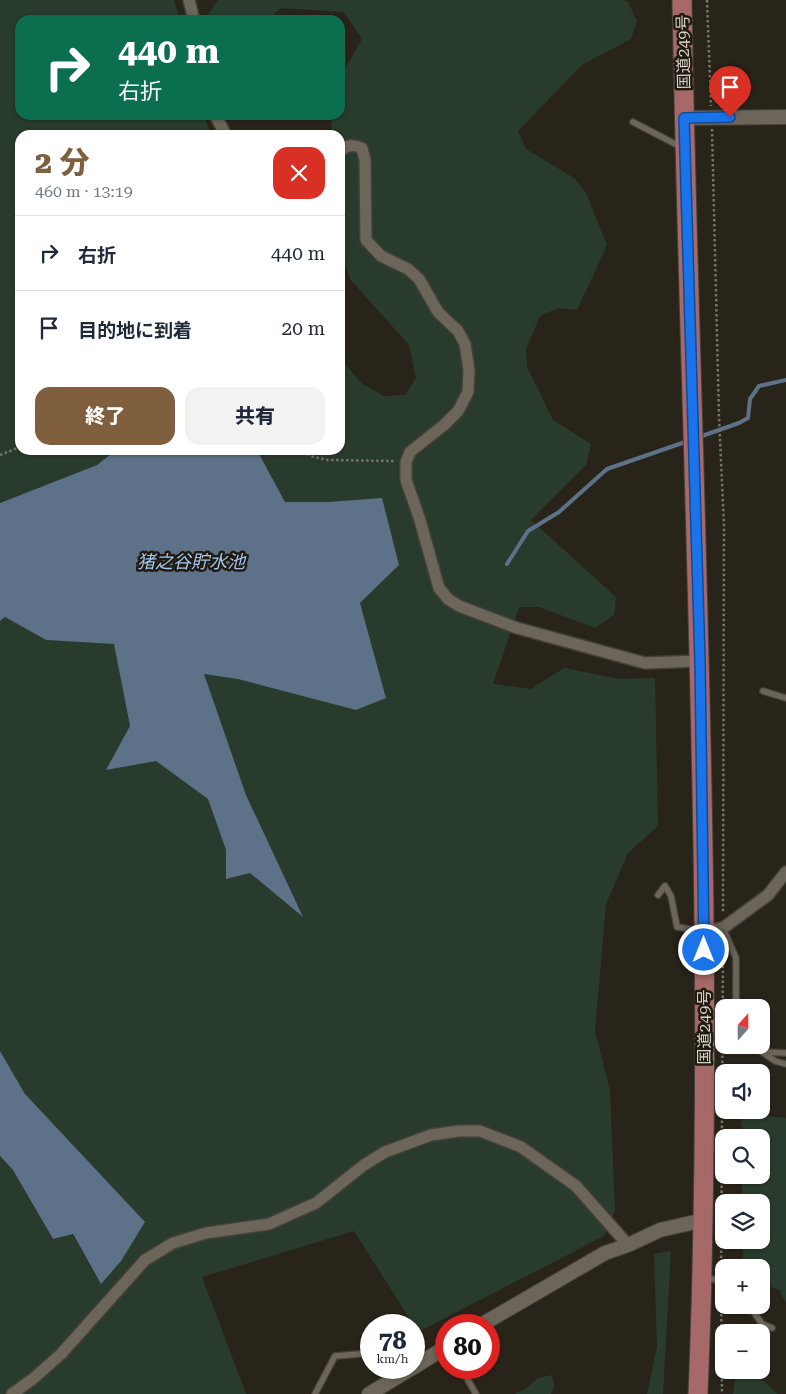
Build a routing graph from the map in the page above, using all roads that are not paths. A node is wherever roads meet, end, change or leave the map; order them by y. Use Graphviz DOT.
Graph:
graph roads {
  1 [pos="189,0"];
  2 [pos="682,0"];
  3 [pos="193,15"];
  4 [pos="786,117"];
  5 [pos="684,118"];
  6 [pos="633,122"];
  7 [pos="345,148"];
  8 [pos="685,150"];
  9 [pos="700,661"];
  10 [pos="763,691"];
  11 [pos="786,698"];
  12 [pos="786,872"];
  13 [pos="658,895"];
  14 [pos="723,928"];
  15 [pos="704,931"];
  16 [pos="736,999"];
  17 [pos="770,1052"];
  18 [pos="786,1053"];
  19 [pos="765,1054"];
  20 [pos="786,1064"];
  21 [pos="704,1220"];
  22 [pos="628,1245"];
  23 [pos="715,1275"];
  24 [pos="715,1286"];
  25 [pos="500,1314"];
  26 [pos="755,1314"];
  27 [pos="772,1328"];
  28 [pos="360,1354"];
  29 [pos="393,1379"];
  30 [pos="467,1379"];
  31 [pos="12,1394"];
  32 [pos="315,1394"];
  33 [pos="369,1394"];
  34 [pos="476,1394"];
  35 [pos="698,1394"];
  1 -- 3 [label="street"];
  2 -- 5 [label="highway, 国道249号"];
  4 -- 5 [label="street"];
  5 -- 8 [label="highway, 国道249号"];
  6 -- 8 [label="lane"];
  7 -- 9 [label="street"];
  8 -- 9 [label="highway, 国道249号"];
  9 -- 15 [label="highway, 国道249号"];
  10 -- 11 [label="lane"];
  12 -- 14 [label="street"];
  13 -- 15 [label="lane"];
  14 -- 15 [label="street"];
  14 -- 16 [label="lane"];
  15 -- 21 [label="highway, 国道249号"];
  17 -- 18 [label="lane"];
  19 -- 20 [label="lane"];
  21 -- 22 [label="street"];
  21 -- 23 [label="highway, 国道249号"];
  22 -- 25 [label="street"];
  22 -- 31 [label="street"];
  24 -- 35 [label="highway, 国道249号"];
  26 -- 27 [label="lane"];
  28 -- 32 [label="lane"];
  29 -- 33 [label="street"];
  30 -- 34 [label="lane"];
}
